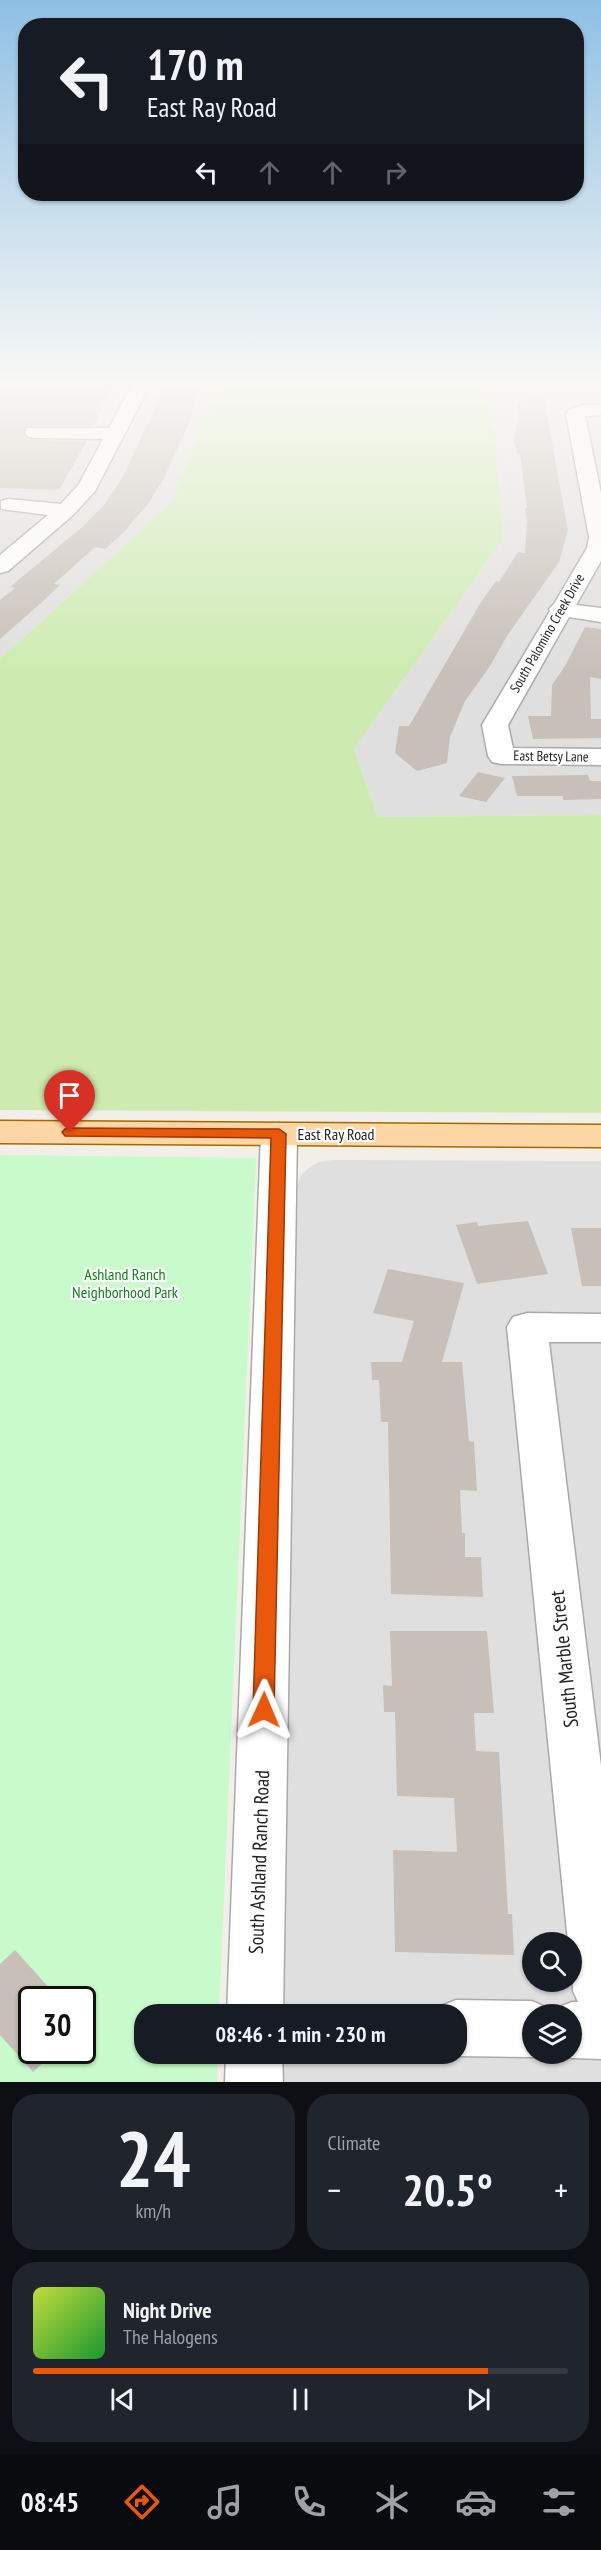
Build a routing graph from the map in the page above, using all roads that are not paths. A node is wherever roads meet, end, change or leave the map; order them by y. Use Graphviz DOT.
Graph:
graph roads {
  1 [pos="93,478"];
  2 [pos="589,478"];
  3 [pos="8,505"];
  4 [pos="66,512"];
  5 [pos="601,537"];
  6 [pos="0,566"];
  7 [pos="560,609"];
  8 [pos="601,615"];
  9 [pos="501,756"];
  10 [pos="601,757"];
  11 [pos="0,1132"];
  12 [pos="279,1134"];
  13 [pos="601,1136"];
  14 [pos="601,1328"];
  15 [pos="601,1991"];
  16 [pos="255,2004"];
  17 [pos="467,2028"];
  18 [pos="522,2029"];
  19 [pos="582,2030"];
  20 [pos="601,2031"];
  21 [pos="254,2064"];
  22 [pos="254,2082"];
  1 -- 4 [label="street"];
  2 -- 5 [label="street, South Palomino Creek Drive"];
  3 -- 4 [label="street"];
  4 -- 6 [label="street"];
  5 -- 7 [label="street, South Palomino Creek Drive"];
  7 -- 8 [label="street"];
  7 -- 9 [label="street, South Palomino Creek Drive"];
  9 -- 10 [label="street, East Betsy Lane"];
  11 -- 12 [label="main road, East Ray Road"];
  12 -- 13 [label="main road, East Ray Road"];
  12 -- 16 [label="street, South Ashland Ranch Road"];
  14 -- 15 [label="street, South Marble Street"];
  17 -- 18 [label="street"];
  19 -- 20 [label="street"];
  21 -- 22 [label="street"];
}
